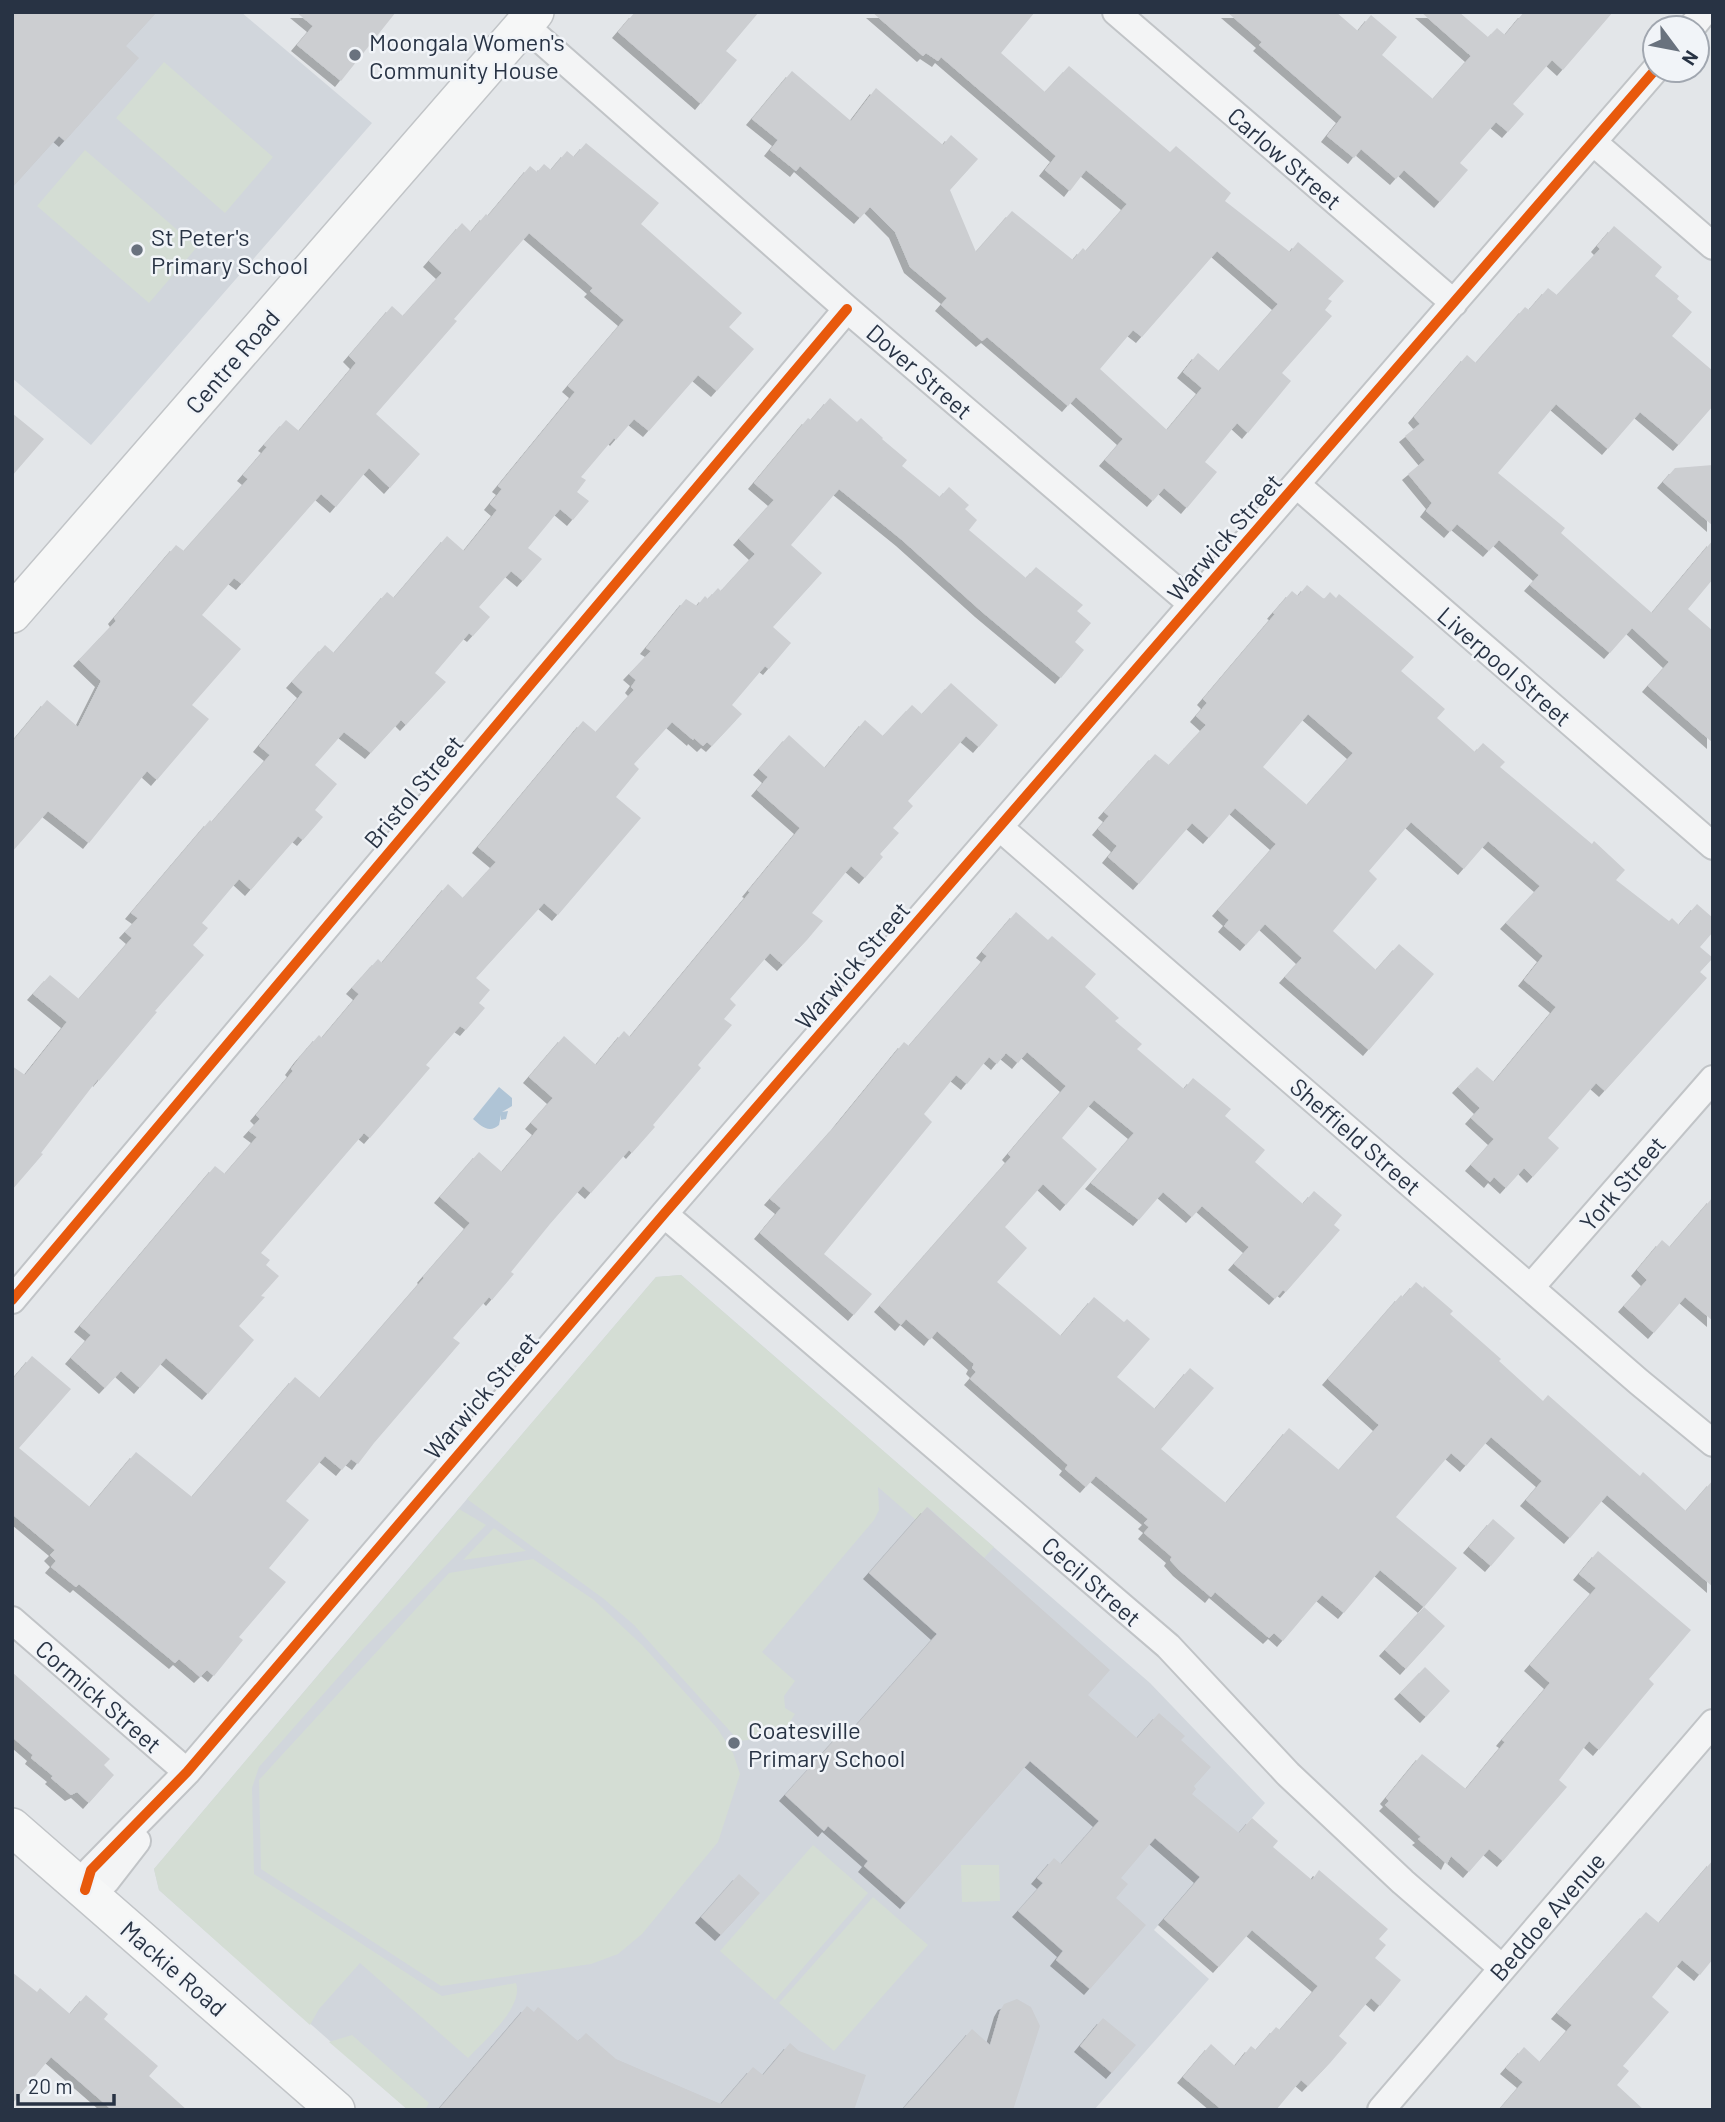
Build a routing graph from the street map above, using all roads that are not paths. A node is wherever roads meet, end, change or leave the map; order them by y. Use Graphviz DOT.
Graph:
graph roads {
  1 [pos="1116,12"];
  2 [pos="529,18"];
  3 [pos="1643,84"];
  4 [pos="1593,142"];
  5 [pos="1713,246"];
  6 [pos="1454,303"];
  7 [pos="847,309"];
  8 [pos="1297,485"];
  9 [pos="1192,604"];
  10 [pos="12,614"];
  11 [pos="999,828"];
  12 [pos="1713,846"];
  13 [pos="1713,1079"];
  14 [pos="664,1214"];
  15 [pos="1531,1287"];
  16 [pos="12,1300"];
  17 [pos="1713,1443"];
  18 [pos="12,1620"];
  19 [pos="1713,1723"];
  20 [pos="181,1778"];
  21 [pos="12,1827"];
  22 [pos="85,1890"];
  23 [pos="1502,1968"];
  24 [pos="336,2110"];
  25 [pos="1381,2110"];
  1 -- 6 [label="street, Carlow Street"];
  2 -- 7 [label="street, Dover Street"];
  2 -- 10 [label="main road, Centre Road"];
  3 -- 4 [label="street, Warwick Street"];
  4 -- 5 [label="street"];
  4 -- 6 [label="street, Warwick Street"];
  6 -- 8 [label="street, Warwick Street"];
  7 -- 9 [label="street, Dover Street"];
  7 -- 16 [label="street, Bristol Street"];
  8 -- 9 [label="street, Warwick Street"];
  8 -- 12 [label="street, Liverpool Street"];
  9 -- 11 [label="street, Warwick Street"];
  11 -- 14 [label="street, Warwick Street"];
  11 -- 15 [label="street, Sheffield Street"];
  13 -- 15 [label="street, York Street"];
  14 -- 20 [label="street, Warwick Street"];
  14 -- 23 [label="street, Cecil Street"];
  15 -- 17 [label="street, Sheffield Street"];
  18 -- 20 [label="street, Cormick Street"];
  19 -- 23 [label="street, Beddoe Avenue"];
  20 -- 22 [label="street, Warwick Street"];
  21 -- 22 [label="main road, Mackie Road"];
  22 -- 24 [label="main road, Mackie Road"];
  23 -- 25 [label="street, Beddoe Avenue"];
}
